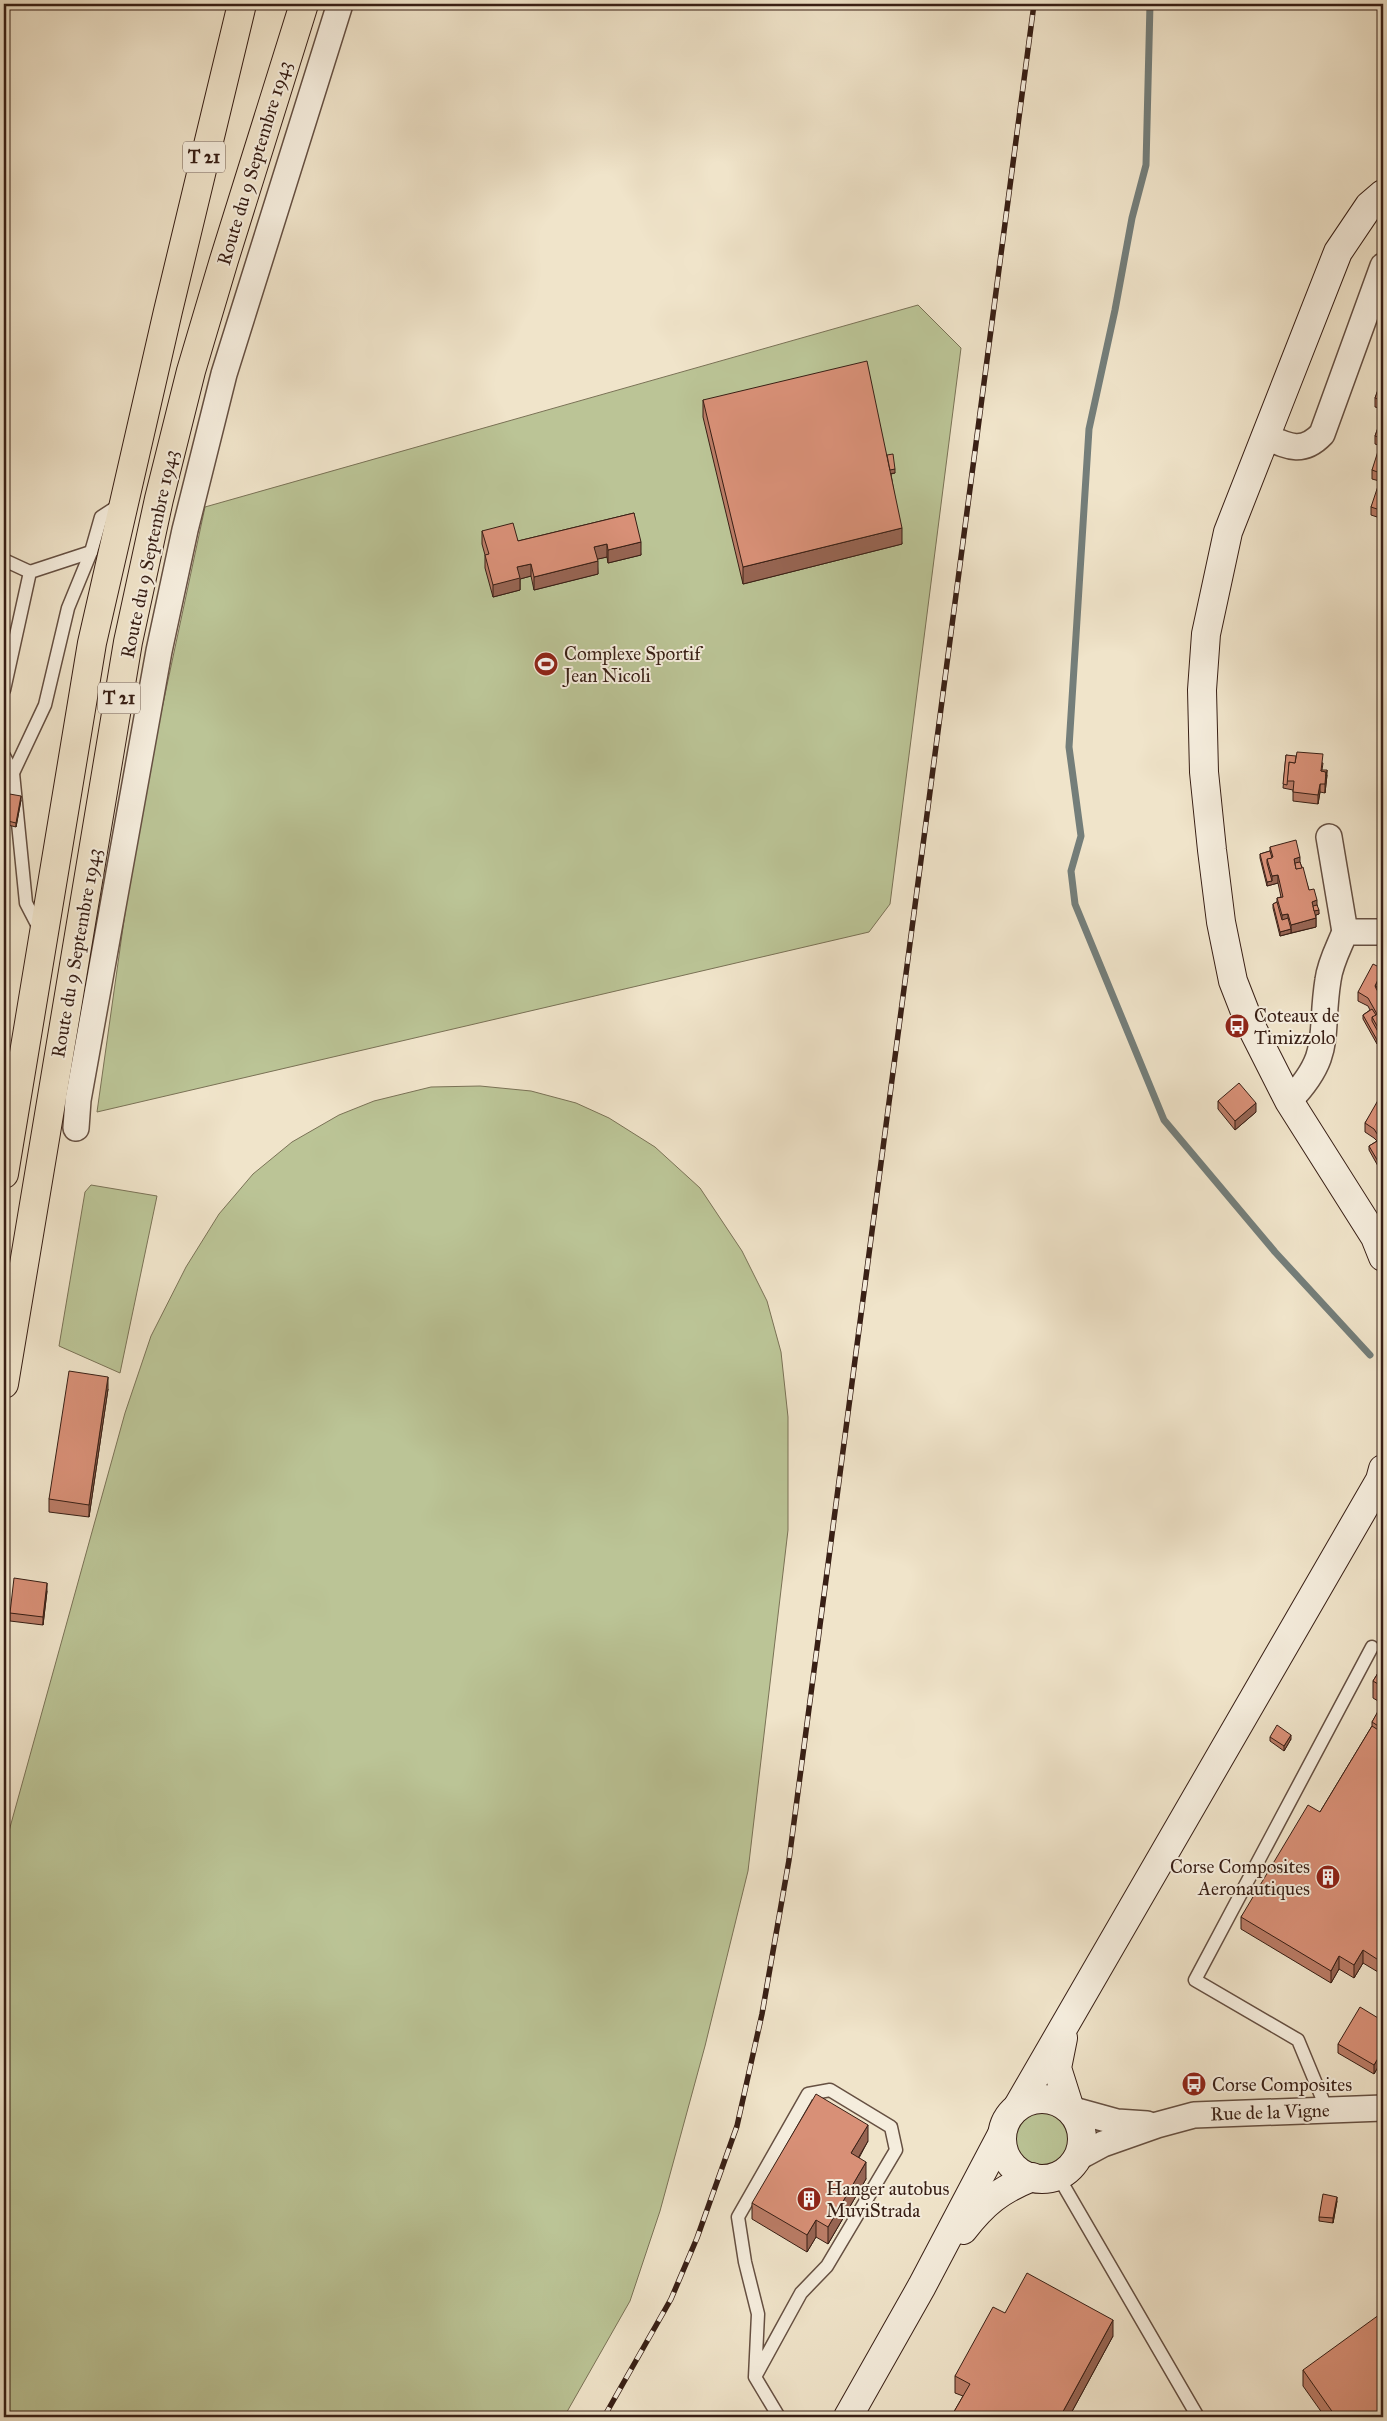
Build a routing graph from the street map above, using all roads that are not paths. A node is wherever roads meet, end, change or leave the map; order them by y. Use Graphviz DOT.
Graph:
graph roads {
  1 [pos="242,4"];
  2 [pos="304,4"];
  3 [pos="340,4"];
  4 [pos="1383,194"];
  5 [pos="1383,266"];
  6 [pos="1265,436"];
  7 [pos="124,503"];
  8 [pos="91,552"];
  9 [pos="4,560"];
  10 [pos="30,572"];
  11 [pos="4,690"];
  12 [pos="4,756"];
  13 [pos="13,773"];
  14 [pos="1329,837"];
  15 [pos="1345,932"];
  16 [pos="1383,932"];
  17 [pos="45,938"];
  18 [pos="1289,1101"];
  19 [pos="76,1128"];
  20 [pos="4,1174"];
  21 [pos="1383,1257"];
  22 [pos="4,1384"];
  23 [pos="1383,1469"];
  24 [pos="1372,1647"];
  25 [pos="1066,2024"];
  26 [pos="1018,2106"];
  27 [pos="1383,2108"];
  28 [pos="1070,2109"];
  29 [pos="1327,2110"];
  30 [pos="1157,2124"];
  31 [pos="1001,2136"];
  32 [pos="1077,2158"];
  33 [pos="1045,2176"];
  34 [pos="922,2286"];
  35 [pos="755,2378"];
  36 [pos="779,2417"];
  37 [pos="848,2417"];
  38 [pos="1198,2417"];
  1 -- 7 [label="main road, Route du 9 Septembre 1943 / T 21"];
  2 -- 22 [label="main road, Route du 9 Septembre 1943 / T 21"];
  3 -- 19 [label="street"];
  4 -- 6 [label="main road"];
  5 -- 6 [label="street"];
  6 -- 18 [label="main road"];
  7 -- 8 [label="lane"];
  7 -- 17 [label="main road, Route du 9 Septembre 1943 / T 21"];
  8 -- 10 [label="lane"];
  8 -- 13 [label="lane"];
  9 -- 10 [label="lane"];
  10 -- 11 [label="lane"];
  12 -- 13 [label="lane"];
  13 -- 17 [label="lane"];
  14 -- 15 [label="street"];
  15 -- 16 [label="street"];
  15 -- 18 [label="street"];
  17 -- 20 [label="main road, Route du 9 Septembre 1943 / T 21"];
  18 -- 21 [label="main road"];
  23 -- 25 [label="main road"];
  24 -- 29 [label="lane"];
  25 -- 26 [label="main road"];
  25 -- 28 [label="main road"];
  26 -- 28 [label="main road"];
  26 -- 31 [label="main road"];
  27 -- 29 [label="street, Rue de la Vigne"];
  28 -- 30 [label="street, Rue de la Vigne"];
  28 -- 32 [label="main road"];
  29 -- 30 [label="street, Rue de la Vigne"];
  30 -- 32 [label="street, Rue de la Vigne"];
  31 -- 33 [label="main road"];
  31 -- 34 [label="main road"];
  32 -- 33 [label="main road"];
  33 -- 34 [label="main road"];
  33 -- 38 [label="lane"];
  34 -- 37 [label="main road"];
  35 -- 35 [label="lane"];
  35 -- 36 [label="lane"];
}
